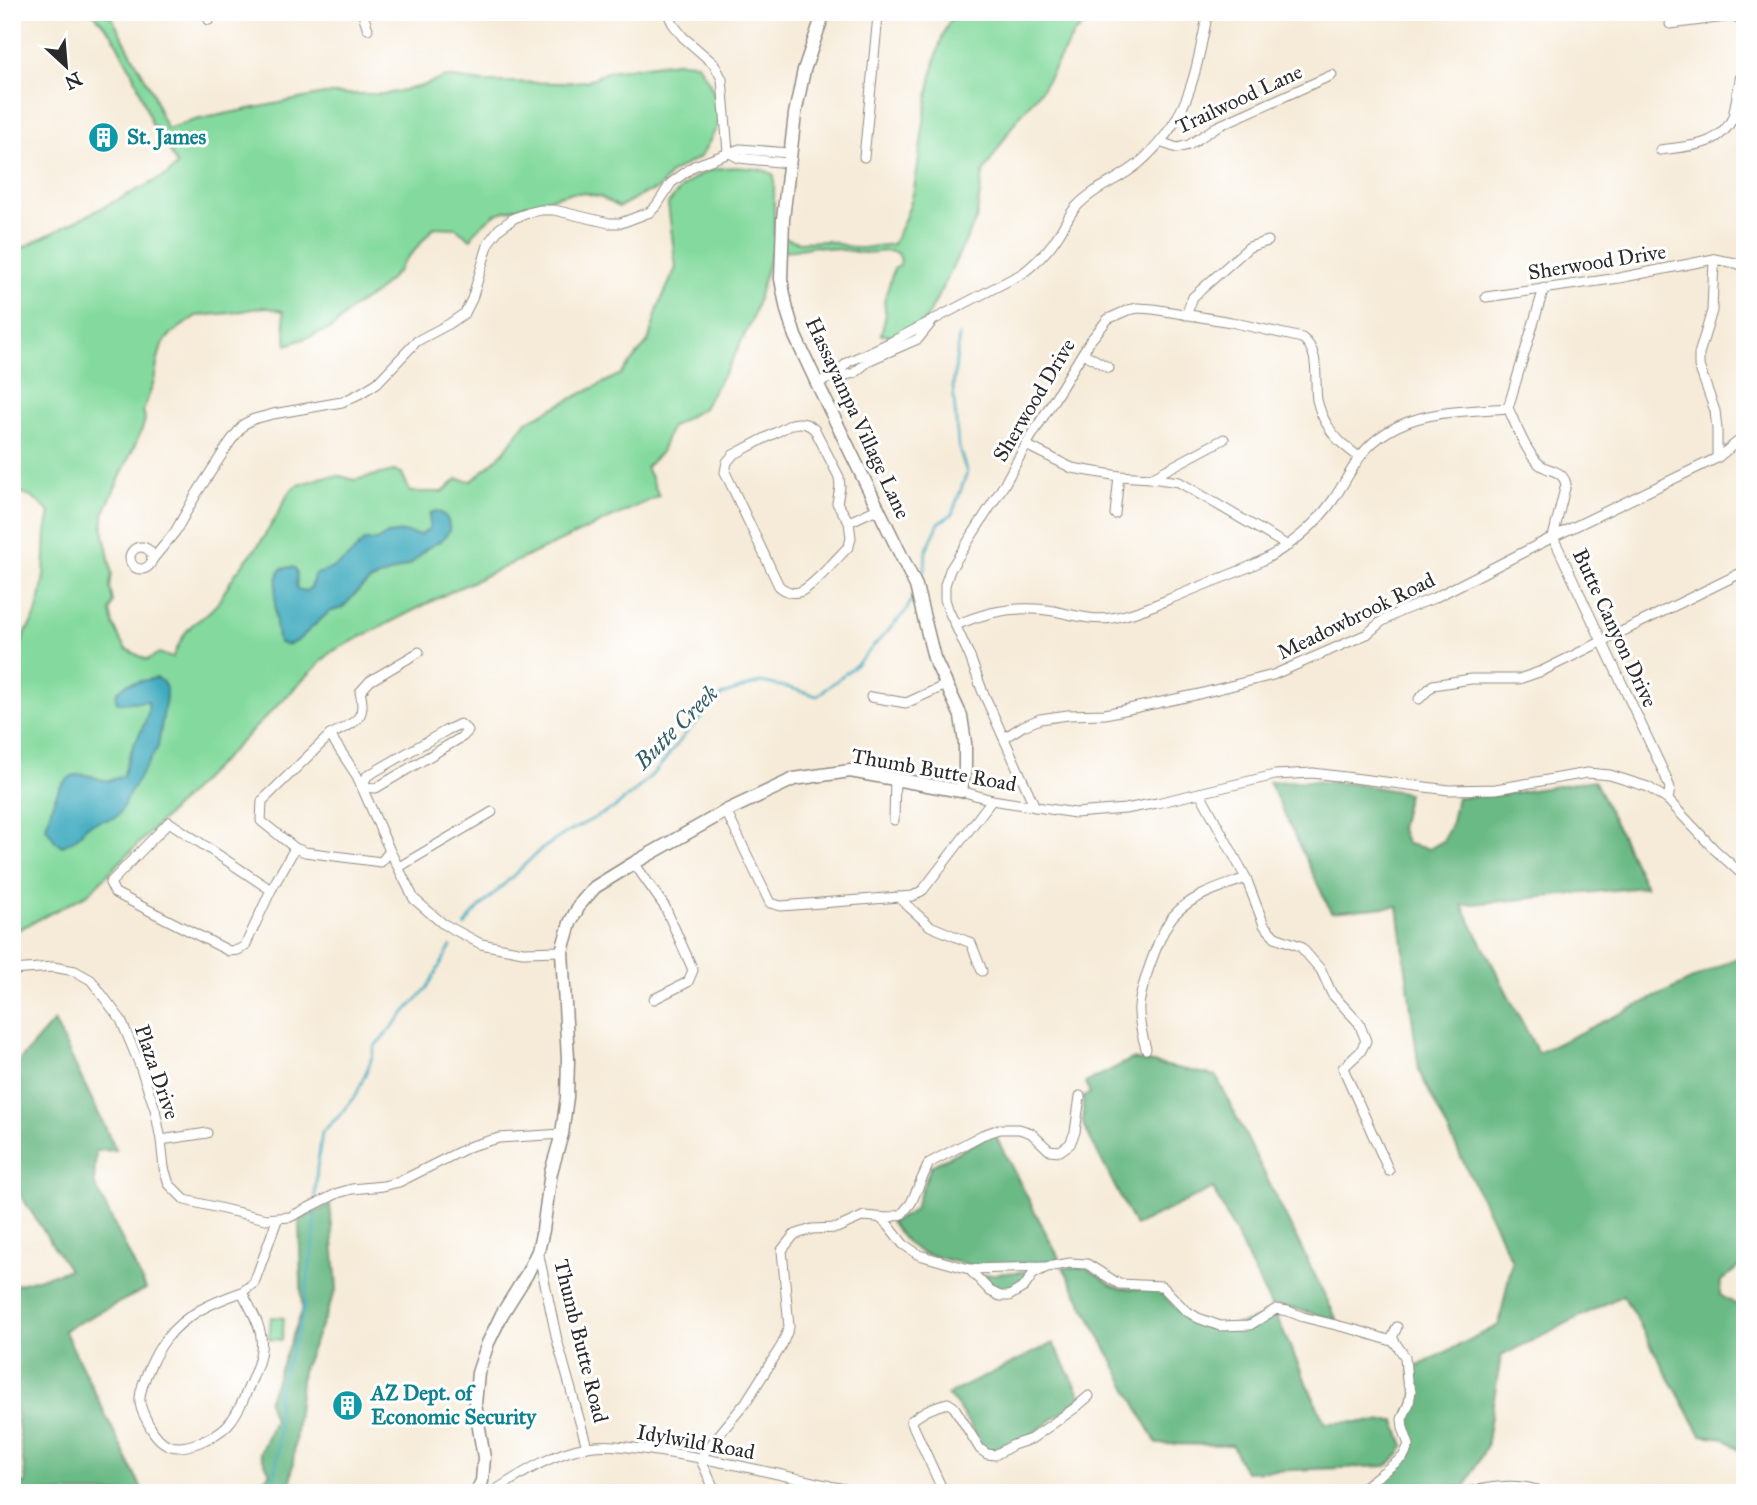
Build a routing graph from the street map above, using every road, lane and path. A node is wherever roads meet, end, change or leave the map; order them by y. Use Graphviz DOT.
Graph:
graph roads {
  1 [pos="362,12"];
  2 [pos="667,12"];
  3 [pos="824,12"];
  4 [pos="876,12"];
  5 [pos="1208,12"];
  6 [pos="1670,24"];
  7 [pos="1745,24"];
  8 [pos="368,29"];
  9 [pos="1745,53"];
  10 [pos="1332,75"];
  11 [pos="1733,117"];
  12 [pos="1745,117"];
  13 [pos="1160,142"];
  14 [pos="1660,150"];
  15 [pos="729,152"];
  16 [pos="864,157"];
  17 [pos="789,158"];
  18 [pos="1268,242"];
  19 [pos="1714,260"];
  20 [pos="1745,267"];
  21 [pos="1544,288"];
  22 [pos="1486,297"];
  23 [pos="1186,314"];
  24 [pos="1083,353"];
  25 [pos="1109,368"];
  26 [pos="817,383"];
  27 [pos="1508,408"];
  28 [pos="1745,436"];
  29 [pos="1224,439"];
  30 [pos="1026,445"];
  31 [pos="1359,457"];
  32 [pos="1717,458"];
  33 [pos="1118,475"];
  34 [pos="1151,478"];
  35 [pos="879,508"];
  36 [pos="1115,514"];
  37 [pos="849,522"];
  38 [pos="1553,537"];
  39 [pos="1287,546"];
  40 [pos="152,561"];
  41 [pos="1745,571"];
  42 [pos="956,625"];
  43 [pos="1603,642"];
  44 [pos="419,652"];
  45 [pos="946,685"];
  46 [pos="871,697"];
  47 [pos="1419,698"];
  48 [pos="330,735"];
  49 [pos="1004,738"];
  50 [pos="895,778"];
  51 [pos="362,787"];
  52 [pos="961,791"];
  53 [pos="1200,793"];
  54 [pos="992,800"];
  55 [pos="1668,800"];
  56 [pos="1035,807"];
  57 [pos="726,811"];
  58 [pos="492,812"];
  59 [pos="894,820"];
  60 [pos="295,848"];
  61 [pos="390,851"];
  62 [pos="634,863"];
  63 [pos="399,867"];
  64 [pos="1246,877"];
  65 [pos="1745,877"];
  66 [pos="271,890"];
  67 [pos="898,897"];
  68 [pos="562,951"];
  69 [pos="12,970"];
  70 [pos="982,971"];
  71 [pos="654,999"];
  72 [pos="1146,1049"];
  73 [pos="1080,1096"];
  74 [pos="207,1133"];
  75 [pos="562,1134"];
  76 [pos="161,1140"];
  77 [pos="1389,1171"];
  78 [pos="880,1218"];
  79 [pos="277,1220"];
  80 [pos="538,1251"];
  81 [pos="1047,1267"];
  82 [pos="970,1269"];
  83 [pos="242,1292"];
  84 [pos="1397,1327"];
  85 [pos="1395,1342"];
  86 [pos="1089,1396"];
  87 [pos="587,1447"];
  88 [pos="700,1458"];
  89 [pos="476,1493"];
  90 [pos="491,1493"];
  91 [pos="716,1493"];
  92 [pos="862,1493"];
  93 [pos="944,1493"];
  94 [pos="1358,1493"];
  95 [pos="1458,1493"];
  96 [pos="1543,1493"];
  1 -- 8 [label="street"];
  2 -- 15 [label="street"];
  3 -- 17 [label="street, Hassayampa Village Lane"];
  4 -- 16 [label="street"];
  5 -- 13 [label="street"];
  6 -- 7 [label="street"];
  9 -- 11 [label="street"];
  10 -- 13 [label="street, Trailwood Lane"];
  11 -- 12 [label="street"];
  11 -- 14 [label="street"];
  13 -- 26 [label="street"];
  15 -- 17 [label="street"];
  15 -- 40 [label="street"];
  17 -- 26 [label="street, Hassayampa Village Lane"];
  18 -- 23 [label="street"];
  19 -- 20 [label="street"];
  19 -- 21 [label="street, Sherwood Drive"];
  19 -- 32 [label="street"];
  21 -- 22 [label="street, Sherwood Drive"];
  21 -- 27 [label="street"];
  23 -- 24 [label="street, Sherwood Drive"];
  23 -- 31 [label="street, Sherwood Drive"];
  24 -- 25 [label="street"];
  24 -- 30 [label="street, Sherwood Drive"];
  26 -- 35 [label="street, Hassayampa Village Lane"];
  27 -- 31 [label="street"];
  27 -- 38 [label="street, Butte Canyon Drive"];
  28 -- 32 [label="street, Meadowbrook Road"];
  29 -- 34 [label="street"];
  30 -- 33 [label="street"];
  30 -- 42 [label="street, Sherwood Drive"];
  31 -- 39 [label="street"];
  32 -- 38 [label="street, Meadowbrook Road"];
  33 -- 34 [label="street"];
  33 -- 36 [label="street"];
  34 -- 39 [label="street"];
  35 -- 37 [label="street"];
  35 -- 45 [label="street, Hassayampa Village Lane"];
  37 -- 37 [label="street"];
  38 -- 43 [label="street, Butte Canyon Drive"];
  38 -- 49 [label="street, Meadowbrook Road"];
  39 -- 42 [label="street"];
  41 -- 43 [label="street"];
  42 -- 49 [label="street, Sherwood Drive"];
  43 -- 47 [label="street"];
  43 -- 55 [label="street, Butte Canyon Drive"];
  44 -- 48 [label="street"];
  45 -- 46 [label="street"];
  45 -- 52 [label="street, Hassayampa Village Lane"];
  48 -- 51 [label="street"];
  48 -- 60 [label="street"];
  49 -- 56 [label="street, Sherwood Drive"];
  50 -- 52 [label="street, Thumb Butte Road"];
  50 -- 57 [label="street, Thumb Butte Road"];
  50 -- 59 [label="street"];
  51 -- 51 [label="street"];
  51 -- 61 [label="street"];
  52 -- 54 [label="street, Thumb Butte Road"];
  53 -- 55 [label="street, Thumb Butte Road"];
  53 -- 56 [label="street, Thumb Butte Road"];
  53 -- 64 [label="street"];
  54 -- 56 [label="street, Thumb Butte Road"];
  54 -- 67 [label="street"];
  55 -- 65 [label="street, Thumb Butte Road"];
  57 -- 62 [label="street, Thumb Butte Road"];
  57 -- 67 [label="street"];
  58 -- 63 [label="street"];
  60 -- 61 [label="street"];
  60 -- 66 [label="street"];
  61 -- 63 [label="street"];
  62 -- 68 [label="street, Thumb Butte Road"];
  62 -- 71 [label="street"];
  63 -- 68 [label="street"];
  64 -- 72 [label="street"];
  64 -- 77 [label="street"];
  66 -- 66 [label="street"];
  67 -- 70 [label="street"];
  68 -- 75 [label="street, Thumb Butte Road"];
  69 -- 76 [label="street, Plaza Drive"];
  73 -- 78 [label="street"];
  74 -- 76 [label="street"];
  75 -- 79 [label="street"];
  75 -- 80 [label="street, Thumb Butte Road"];
  76 -- 79 [label="street, Plaza Drive"];
  78 -- 82 [label="street"];
  78 -- 88 [label="street"];
  79 -- 83 [label="street"];
  80 -- 87 [label="street, Thumb Butte Road"];
  80 -- 89 [label="street"];
  81 -- 82 [label="street"];
  81 -- 82 [label="street"];
  81 -- 85 [label="street"];
  83 -- 83 [label="street"];
  84 -- 85 [label="street"];
  85 -- 94 [label="street"];
  86 -- 93 [label="street"];
  87 -- 88 [label="street, Idylwild Road"];
  87 -- 90 [label="street, Idylwild Road"];
  88 -- 91 [label="street"];
  88 -- 92 [label="street, Idylwild Road"];
  95 -- 96 [label="street"];
}
